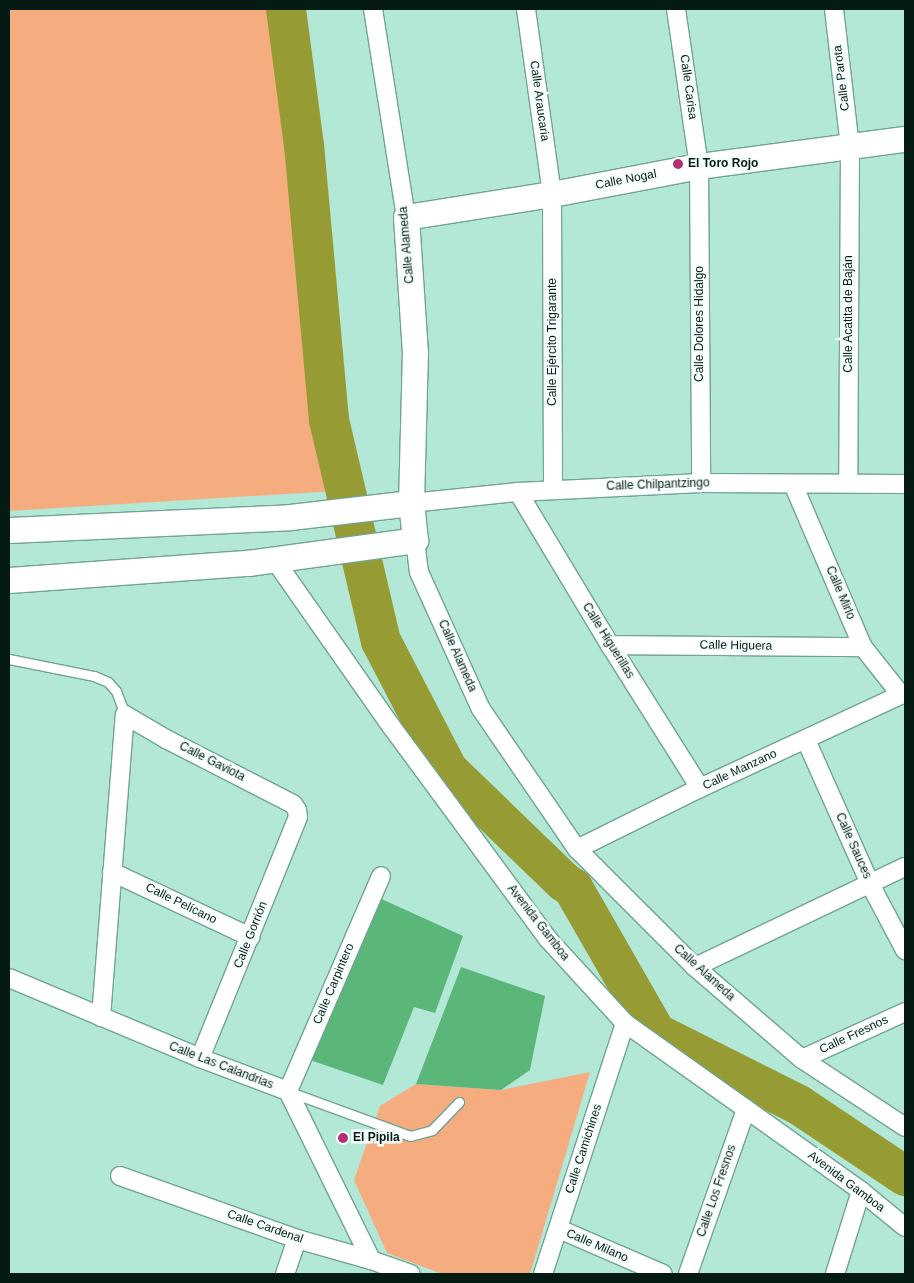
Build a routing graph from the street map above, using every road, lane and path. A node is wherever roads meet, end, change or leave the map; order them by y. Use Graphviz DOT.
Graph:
graph roads {
  1 [pos="373,9"];
  2 [pos="526,9"];
  3 [pos="676,9"];
  4 [pos="834,9"];
  5 [pos="905,140"];
  6 [pos="850,147"];
  7 [pos="699,166"];
  8 [pos="552,194"];
  9 [pos="406,217"];
  10 [pos="848,482"];
  11 [pos="701,483"];
  12 [pos="793,484"];
  13 [pos="905,484"];
  14 [pos="553,490"];
  15 [pos="518,492"];
  16 [pos="411,503"];
  17 [pos="9,530"];
  18 [pos="416,540"];
  19 [pos="274,559"];
  20 [pos="9,580"];
  21 [pos="610,645"];
  22 [pos="863,647"];
  23 [pos="9,659"];
  24 [pos="903,694"];
  25 [pos="126,715"];
  26 [pos="806,740"];
  27 [pos="700,788"];
  28 [pos="297,810"];
  29 [pos="577,849"];
  30 [pos="905,867"];
  31 [pos="112,872"];
  32 [pos="381,876"];
  33 [pos="870,884"];
  34 [pos="250,937"];
  35 [pos="905,950"];
  36 [pos="695,967"];
  37 [pos="9,978"];
  38 [pos="905,1012"];
  39 [pos="101,1017"];
  40 [pos="625,1023"];
  41 [pos="200,1058"];
  42 [pos="802,1059"];
  43 [pos="288,1091"];
  44 [pos="459,1102"];
  45 [pos="746,1109"];
  46 [pos="905,1128"];
  47 [pos="120,1176"];
  48 [pos="861,1191"];
  49 [pos="905,1227"];
  50 [pos="559,1229"];
  51 [pos="297,1239"];
  52 [pos="371,1260"];
  53 [pos="285,1274"];
  54 [pos="411,1274"];
  55 [pos="543,1274"];
  56 [pos="663,1274"];
  57 [pos="688,1274"];
  58 [pos="835,1274"];
  1 -- 9 [label="street, Calle Alameda"];
  2 -- 8 [label="street, Calle Araucaria"];
  3 -- 7 [label="street, Calle Carisa"];
  4 -- 6 [label="street, Calle Parota"];
  5 -- 6 [label="street, Calle Nogal"];
  6 -- 7 [label="street, Calle Nogal"];
  6 -- 10 [label="street, Calle Acatita de Baján"];
  7 -- 8 [label="street, Calle Nogal"];
  7 -- 11 [label="street, Calle Dolores Hidalgo"];
  8 -- 9 [label="street, Calle Nogal"];
  8 -- 14 [label="street, Calle Ejército Trigarante"];
  9 -- 16 [label="street, Calle Alameda"];
  10 -- 12 [label="street, Calle Chilpantzingo"];
  10 -- 13 [label="street, Calle Chilpantzingo"];
  11 -- 12 [label="street, Calle Chilpantzingo"];
  11 -- 14 [label="street, Calle Chilpantzingo"];
  12 -- 22 [label="street, Calle Mirlo"];
  14 -- 15 [label="street, Calle Chilpantzingo"];
  15 -- 16 [label="street, Calle Chilpantzingo"];
  15 -- 21 [label="street, Calle Higuerillas"];
  16 -- 17 [label="street"];
  16 -- 18 [label="street, Calle Alameda"];
  18 -- 19 [label="street"];
  18 -- 29 [label="street, Calle Alameda"];
  19 -- 20 [label="street"];
  19 -- 40 [label="street, Avenida Gamboa"];
  21 -- 22 [label="street, Calle Higuera"];
  21 -- 27 [label="street, Calle Higuerillas"];
  22 -- 24 [label="street, Calle Mirlo"];
  23 -- 25 [label="lane"];
  24 -- 26 [label="street, Calle Manzano"];
  25 -- 28 [label="street, Calle Gaviota"];
  25 -- 31 [label="street"];
  26 -- 27 [label="street, Calle Manzano"];
  26 -- 33 [label="street, Calle Sauces"];
  27 -- 29 [label="street, Calle Manzano"];
  28 -- 34 [label="street, Calle Gorrión"];
  29 -- 36 [label="street, Calle Alameda"];
  30 -- 33 [label="street"];
  31 -- 34 [label="street, Calle Pelícano"];
  31 -- 39 [label="street"];
  32 -- 43 [label="street, Calle Carpintero"];
  33 -- 35 [label="street, Calle Sauces"];
  33 -- 36 [label="street"];
  34 -- 41 [label="street, Calle Gorrión"];
  36 -- 42 [label="street, Calle Alameda"];
  37 -- 39 [label="street, Calle Las Calandrias"];
  38 -- 42 [label="street, Calle Fresnos"];
  39 -- 41 [label="street, Calle Las Calandrias"];
  40 -- 45 [label="street, Avenida Gamboa"];
  40 -- 50 [label="street, Calle Camichines"];
  41 -- 43 [label="street, Calle Las Calandrias"];
  42 -- 46 [label="street, Calle Alameda"];
  43 -- 44 [label="lane"];
  43 -- 52 [label="street, Calle Las Calandrias"];
  45 -- 48 [label="street, Avenida Gamboa"];
  45 -- 57 [label="street, Calle Los Fresnos"];
  47 -- 51 [label="street, Calle Cardenal"];
  48 -- 49 [label="street, Avenida Gamboa"];
  48 -- 58 [label="street"];
  50 -- 55 [label="street, Calle Camichines"];
  50 -- 56 [label="street, Calle Milano"];
  51 -- 52 [label="street, Calle Cardenal"];
  51 -- 53 [label="street"];
  52 -- 54 [label="street, Calle Cardenal"];
}
